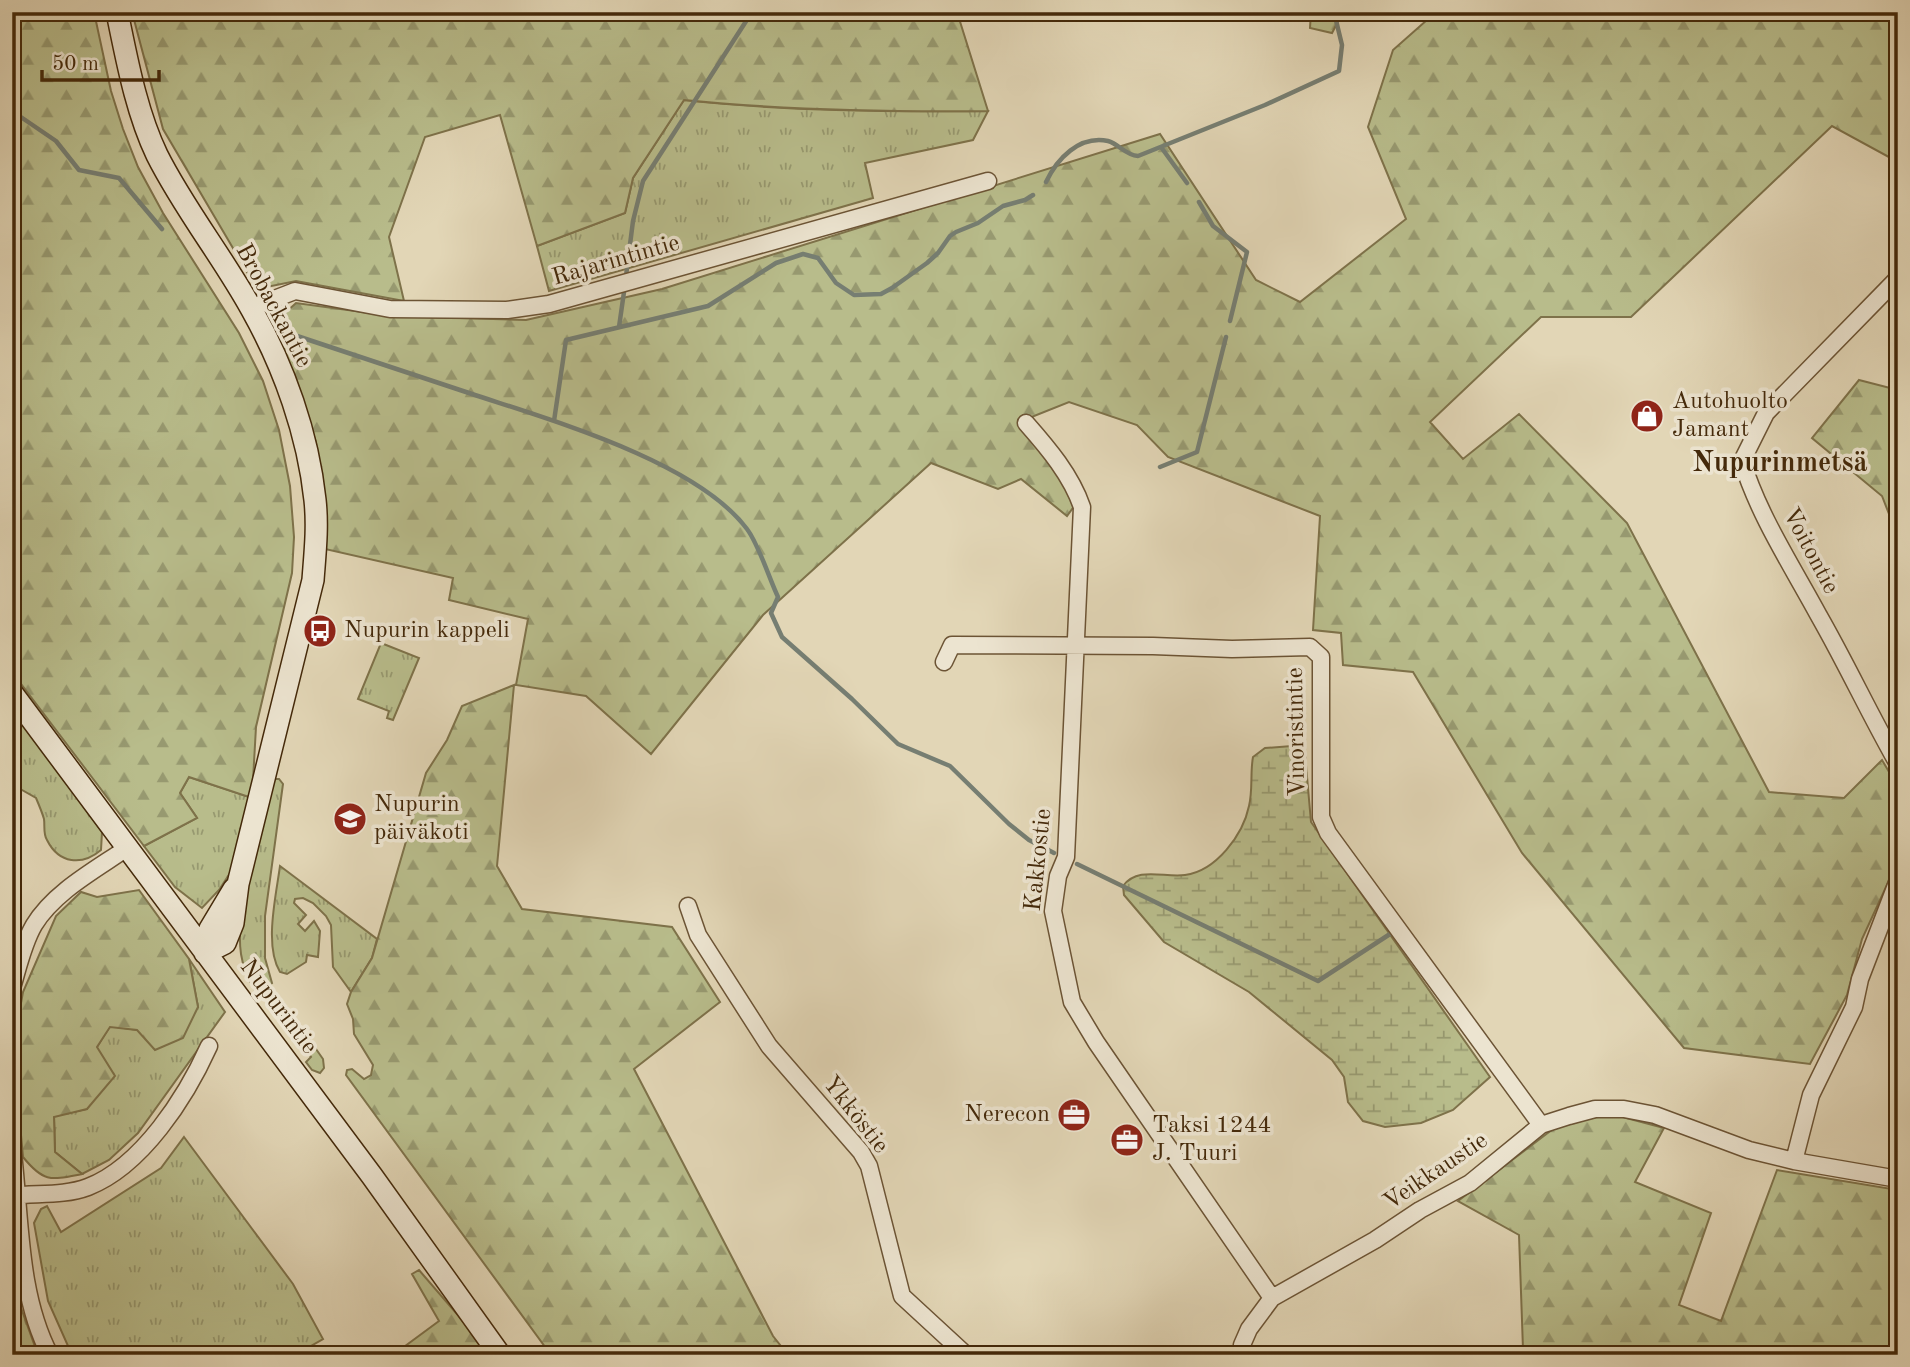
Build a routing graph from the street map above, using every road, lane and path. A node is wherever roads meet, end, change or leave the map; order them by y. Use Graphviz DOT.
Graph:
graph roads {
  1 [pos="117,12"];
  2 [pos="988,181"];
  3 [pos="1898,278"];
  4 [pos="251,308"];
  5 [pos="1026,423"];
  6 [pos="1076,646"];
  7 [pos="944,662"];
  8 [pos="12,693"];
  9 [pos="1898,764"];
  10 [pos="127,848"];
  11 [pos="1898,880"];
  12 [pos="688,906"];
  13 [pos="205,953"];
  14 [pos="12,988"];
  15 [pos="209,1046"];
  16 [pos="1541,1125"];
  17 [pos="12,1145"];
  18 [pos="1794,1161"];
  19 [pos="1898,1179"];
  20 [pos="15,1195"];
  21 [pos="1272,1298"];
  22 [pos="50,1355"];
  23 [pos="500,1355"];
  24 [pos="966,1355"];
  25 [pos="1241,1355"];
  1 -- 4 [label="street, Brobackantie"];
  2 -- 4 [label="street, Rajarintintie"];
  3 -- 9 [label="street, Voitontie"];
  4 -- 13 [label="street, Brobackantie"];
  5 -- 6 [label="street, Kakkostie"];
  6 -- 7 [label="street, Vinoristintie"];
  6 -- 16 [label="street, Vinoristintie"];
  6 -- 21 [label="street, Kakkostie"];
  8 -- 10 [label="street, Nupurintie"];
  10 -- 13 [label="street, Nupurintie"];
  10 -- 14 [label="street"];
  11 -- 18 [label="street"];
  12 -- 24 [label="street, Ykköstie"];
  13 -- 23 [label="street, Nupurintie"];
  15 -- 20 [label="street"];
  16 -- 18 [label="street, Veikkaustie"];
  16 -- 21 [label="street, Veikkaustie"];
  17 -- 20 [label="street"];
  18 -- 19 [label="street, Veikkaustie"];
  20 -- 22 [label="street"];
  21 -- 25 [label="street, Veikkaustie"];
}
